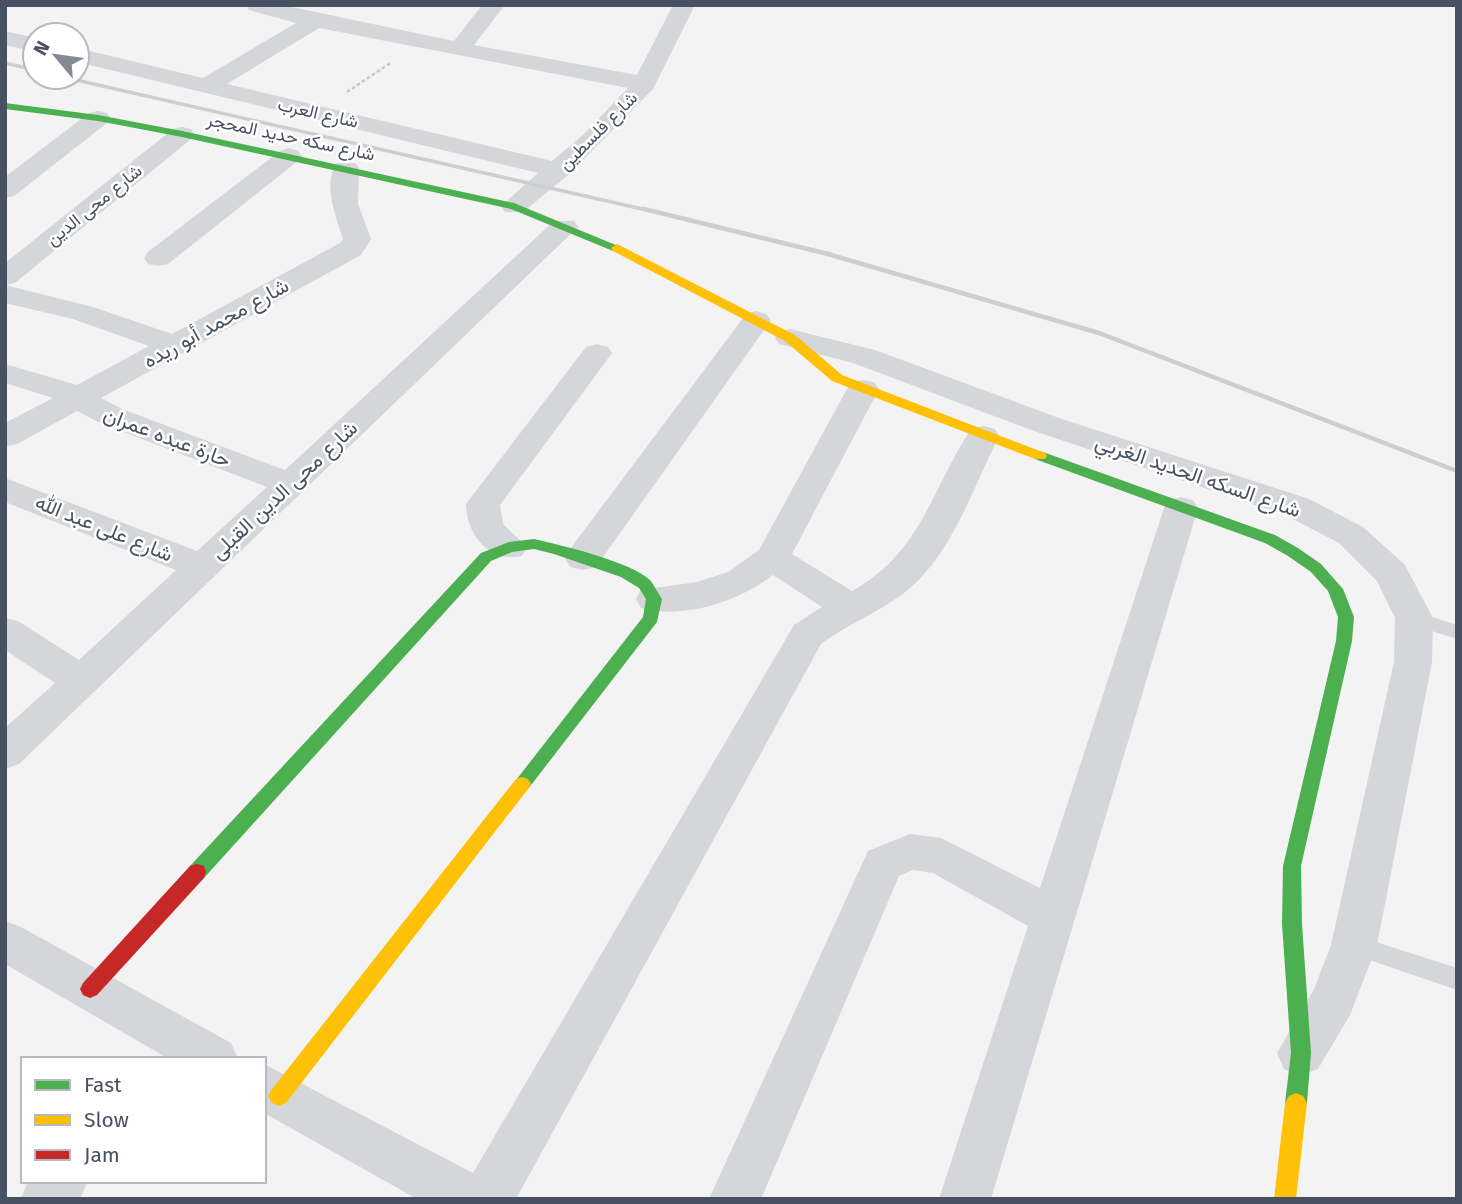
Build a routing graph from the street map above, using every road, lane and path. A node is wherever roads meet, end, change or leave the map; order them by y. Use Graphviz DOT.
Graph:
graph roads {
  1 [pos="257,5"];
  2 [pos="494,5"];
  3 [pos="684,5"];
  4 [pos="315,21"];
  5 [pos="422,42"];
  6 [pos="459,49"];
  7 [pos="91,58"];
  8 [pos="645,84"];
  9 [pos="207,86"];
  10 [pos="5,106"];
  11 [pos="317,113"];
  12 [pos="98,118"];
  13 [pos="183,134"];
  14 [pos="289,156"];
  15 [pos="346,168"];
  16 [pos="559,170"];
  17 [pos="5,190"];
  18 [pos="514,206"];
  19 [pos="564,227"];
  20 [pos="158,258"];
  21 [pos="5,277"];
  22 [pos="5,294"];
  23 [pos="756,320"];
  24 [pos="790,338"];
  25 [pos="176,345"];
  26 [pos="597,353"];
  27 [pos="5,373"];
  28 [pos="863,389"];
  29 [pos="80,398"];
  30 [pos="983,436"];
  31 [pos="5,437"];
  32 [pos="292,484"];
  33 [pos="5,489"];
  34 [pos="1181,508"];
  35 [pos="509,547"];
  36 [pos="583,558"];
  37 [pos="772,558"];
  38 [pos="202,567"];
  39 [pos="653,599"];
  40 [pos="851,608"];
  41 [pos="1414,618"];
  42 [pos="5,631"];
  43 [pos="1457,632"];
  44 [pos="81,681"];
  45 [pos="5,753"];
  46 [pos="1054,918"];
  47 [pos="5,942"];
  48 [pos="1354,946"];
  49 [pos="1457,979"];
  50 [pos="90,989"];
  51 [pos="187,1053"];
  52 [pos="1301,1053"];
  53 [pos="272,1092"];
  54 [pos="60,1183"];
  55 [pos="412,1186"];
  56 [pos="47,1199"];
  57 [pos="468,1199"];
  58 [pos="487,1199"];
  59 [pos="735,1199"];
  60 [pos="965,1199"];
  61 [pos="1285,1199"];
  1 -- 4 [label="street"];
  2 -- 6 [label="street"];
  3 -- 8 [label="street, شارع فلسطين"];
  4 -- 5 [label="street"];
  4 -- 9 [label="street"];
  5 -- 6 [label="street"];
  5 -- 11 [label="path"];
  6 -- 8 [label="street"];
  7 -- 9 [label="street, شارع العرب"];
  8 -- 16 [label="street, شارع فلسطين"];
  9 -- 11 [label="street, شارع العرب"];
  10 -- 12 [label="street, شارع سكه حديد المحجر"];
  11 -- 16 [label="street, شارع العرب"];
  12 -- 13 [label="street, شارع سكه حديد المحجر"];
  12 -- 17 [label="street"];
  13 -- 14 [label="street, شارع سكه حديد المحجر"];
  13 -- 21 [label="street, شارع محى الدين"];
  14 -- 15 [label="street, شارع سكه حديد المحجر"];
  14 -- 20 [label="street"];
  15 -- 18 [label="street, شارع سكه حديد المحجر"];
  15 -- 25 [label="street, شارع محمد أبو ريده"];
  16 -- 18 [label="street, شارع فلسطين"];
  18 -- 19 [label="street, شارع سكه حديد المحجر"];
  19 -- 23 [label="street, شارع السكه الحديد الغربي"];
  19 -- 32 [label="street, شارع محى الدين القبلى"];
  22 -- 25 [label="street"];
  23 -- 24 [label="street, شارع السكه الحديد الغربي"];
  23 -- 36 [label="street"];
  24 -- 28 [label="street, شارع السكه الحديد الغربي"];
  24 -- 41 [label="street, شارع السكه الحديد الغربي"];
  25 -- 29 [label="street, شارع محمد أبو ريده"];
  26 -- 35 [label="street"];
  27 -- 29 [label="street, حارة عبده عمران"];
  28 -- 30 [label="street, شارع السكه الحديد الغربي"];
  28 -- 37 [label="street"];
  29 -- 31 [label="street, شارع محمد أبو ريده"];
  29 -- 32 [label="street, حارة عبده عمران"];
  30 -- 34 [label="street, شارع السكه الحديد الغربي"];
  30 -- 40 [label="street"];
  32 -- 38 [label="street, شارع محى الدين القبلى"];
  33 -- 38 [label="street, شارع على عبد الله"];
  34 -- 46 [label="street"];
  34 -- 52 [label="street, شارع السكه الحديد الغربي"];
  35 -- 36 [label="street"];
  35 -- 50 [label="street"];
  36 -- 39 [label="street"];
  37 -- 39 [label="street"];
  37 -- 40 [label="street"];
  38 -- 44 [label="street, شارع محى الدين القبلى"];
  39 -- 53 [label="street"];
  40 -- 58 [label="street"];
  41 -- 43 [label="lane"];
  41 -- 48 [label="street, شارع السكه الحديد الغربي"];
  42 -- 44 [label="street"];
  44 -- 45 [label="street, شارع محى الدين القبلى"];
  46 -- 59 [label="street"];
  46 -- 60 [label="street"];
  47 -- 50 [label="street"];
  48 -- 49 [label="lane"];
  48 -- 52 [label="street, شارع السكه الحديد الغربي"];
  50 -- 51 [label="street"];
  52 -- 61 [label="street, شارع السكه الحديد الغربي"];
  53 -- 55 [label="street"];
  54 -- 56 [label="street"];
  55 -- 57 [label="street"];
}
